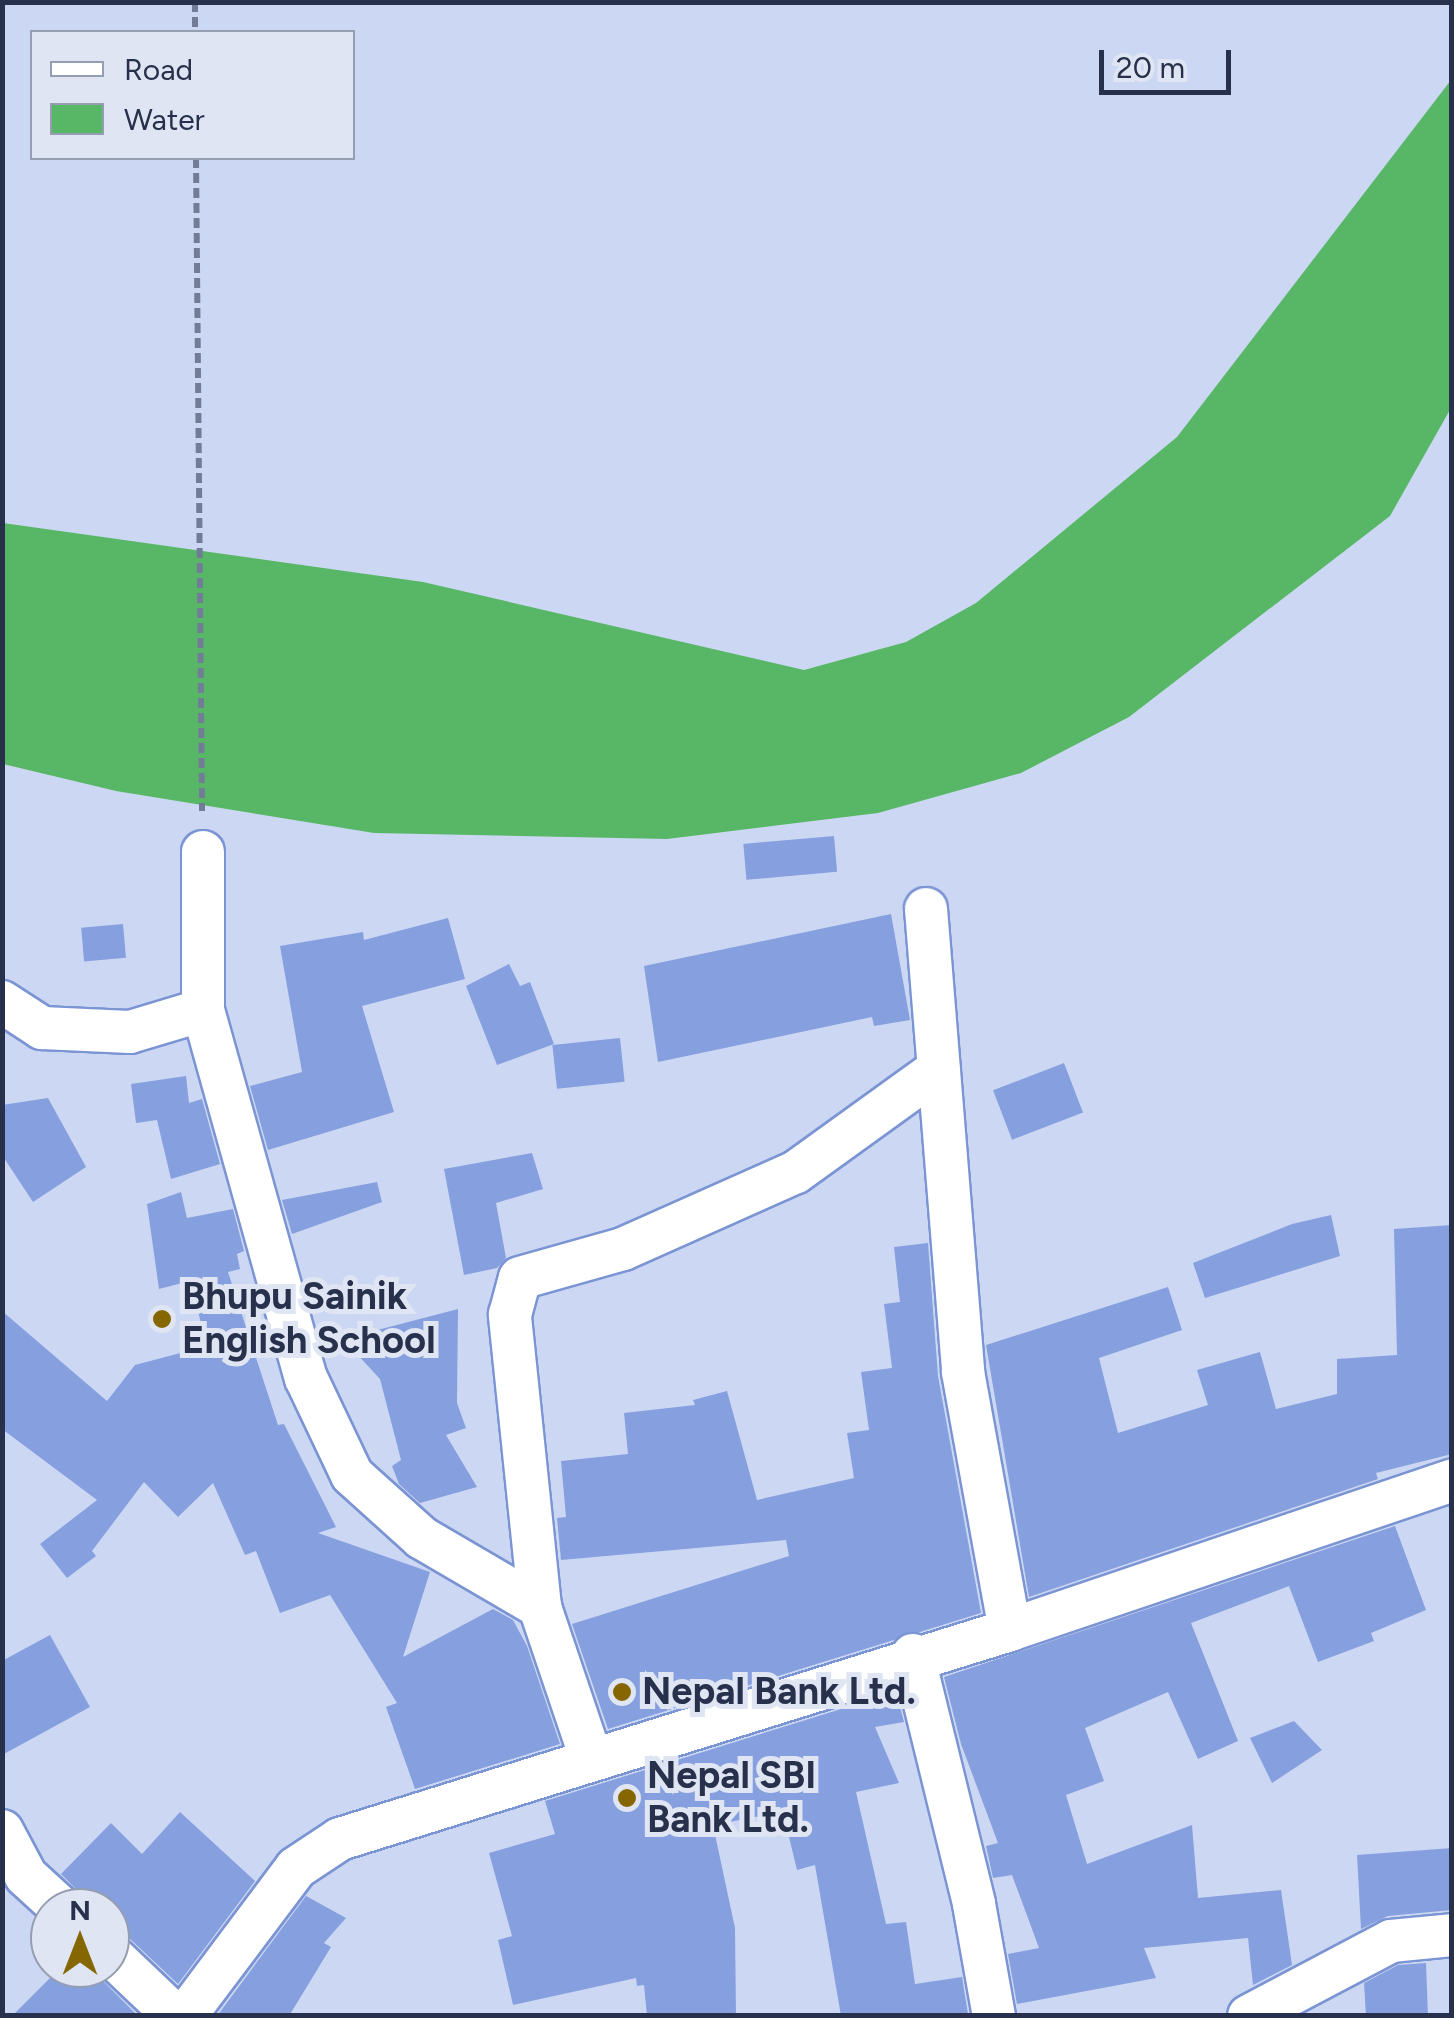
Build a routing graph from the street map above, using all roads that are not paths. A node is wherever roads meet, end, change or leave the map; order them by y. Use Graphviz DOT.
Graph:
graph roads {
  1 [pos="203,852"];
  2 [pos="926,910"];
  3 [pos="2,1002"];
  4 [pos="203,1010"];
  5 [pos="939,1069"];
  6 [pos="1452,1480"];
  7 [pos="540,1607"];
  8 [pos="1010,1630"];
  9 [pos="913,1656"];
  10 [pos="592,1758"];
  11 [pos="2,1831"];
  12 [pos="39,1888"];
  13 [pos="1452,1935"];
  14 [pos="130,1973"];
  15 [pos="1254,2014"];
  16 [pos="176,2016"];
  17 [pos="185,2016"];
  18 [pos="994,2016"];
  1 -- 4 [label="street"];
  2 -- 5 [label="street"];
  3 -- 4 [label="street"];
  4 -- 7 [label="street"];
  5 -- 7 [label="street"];
  5 -- 8 [label="street"];
  6 -- 8 [label="street"];
  7 -- 10 [label="street"];
  8 -- 9 [label="street"];
  9 -- 10 [label="street"];
  9 -- 18 [label="street"];
  10 -- 17 [label="street"];
  11 -- 12 [label="street"];
  13 -- 15 [label="street"];
  14 -- 16 [label="street"];
}
